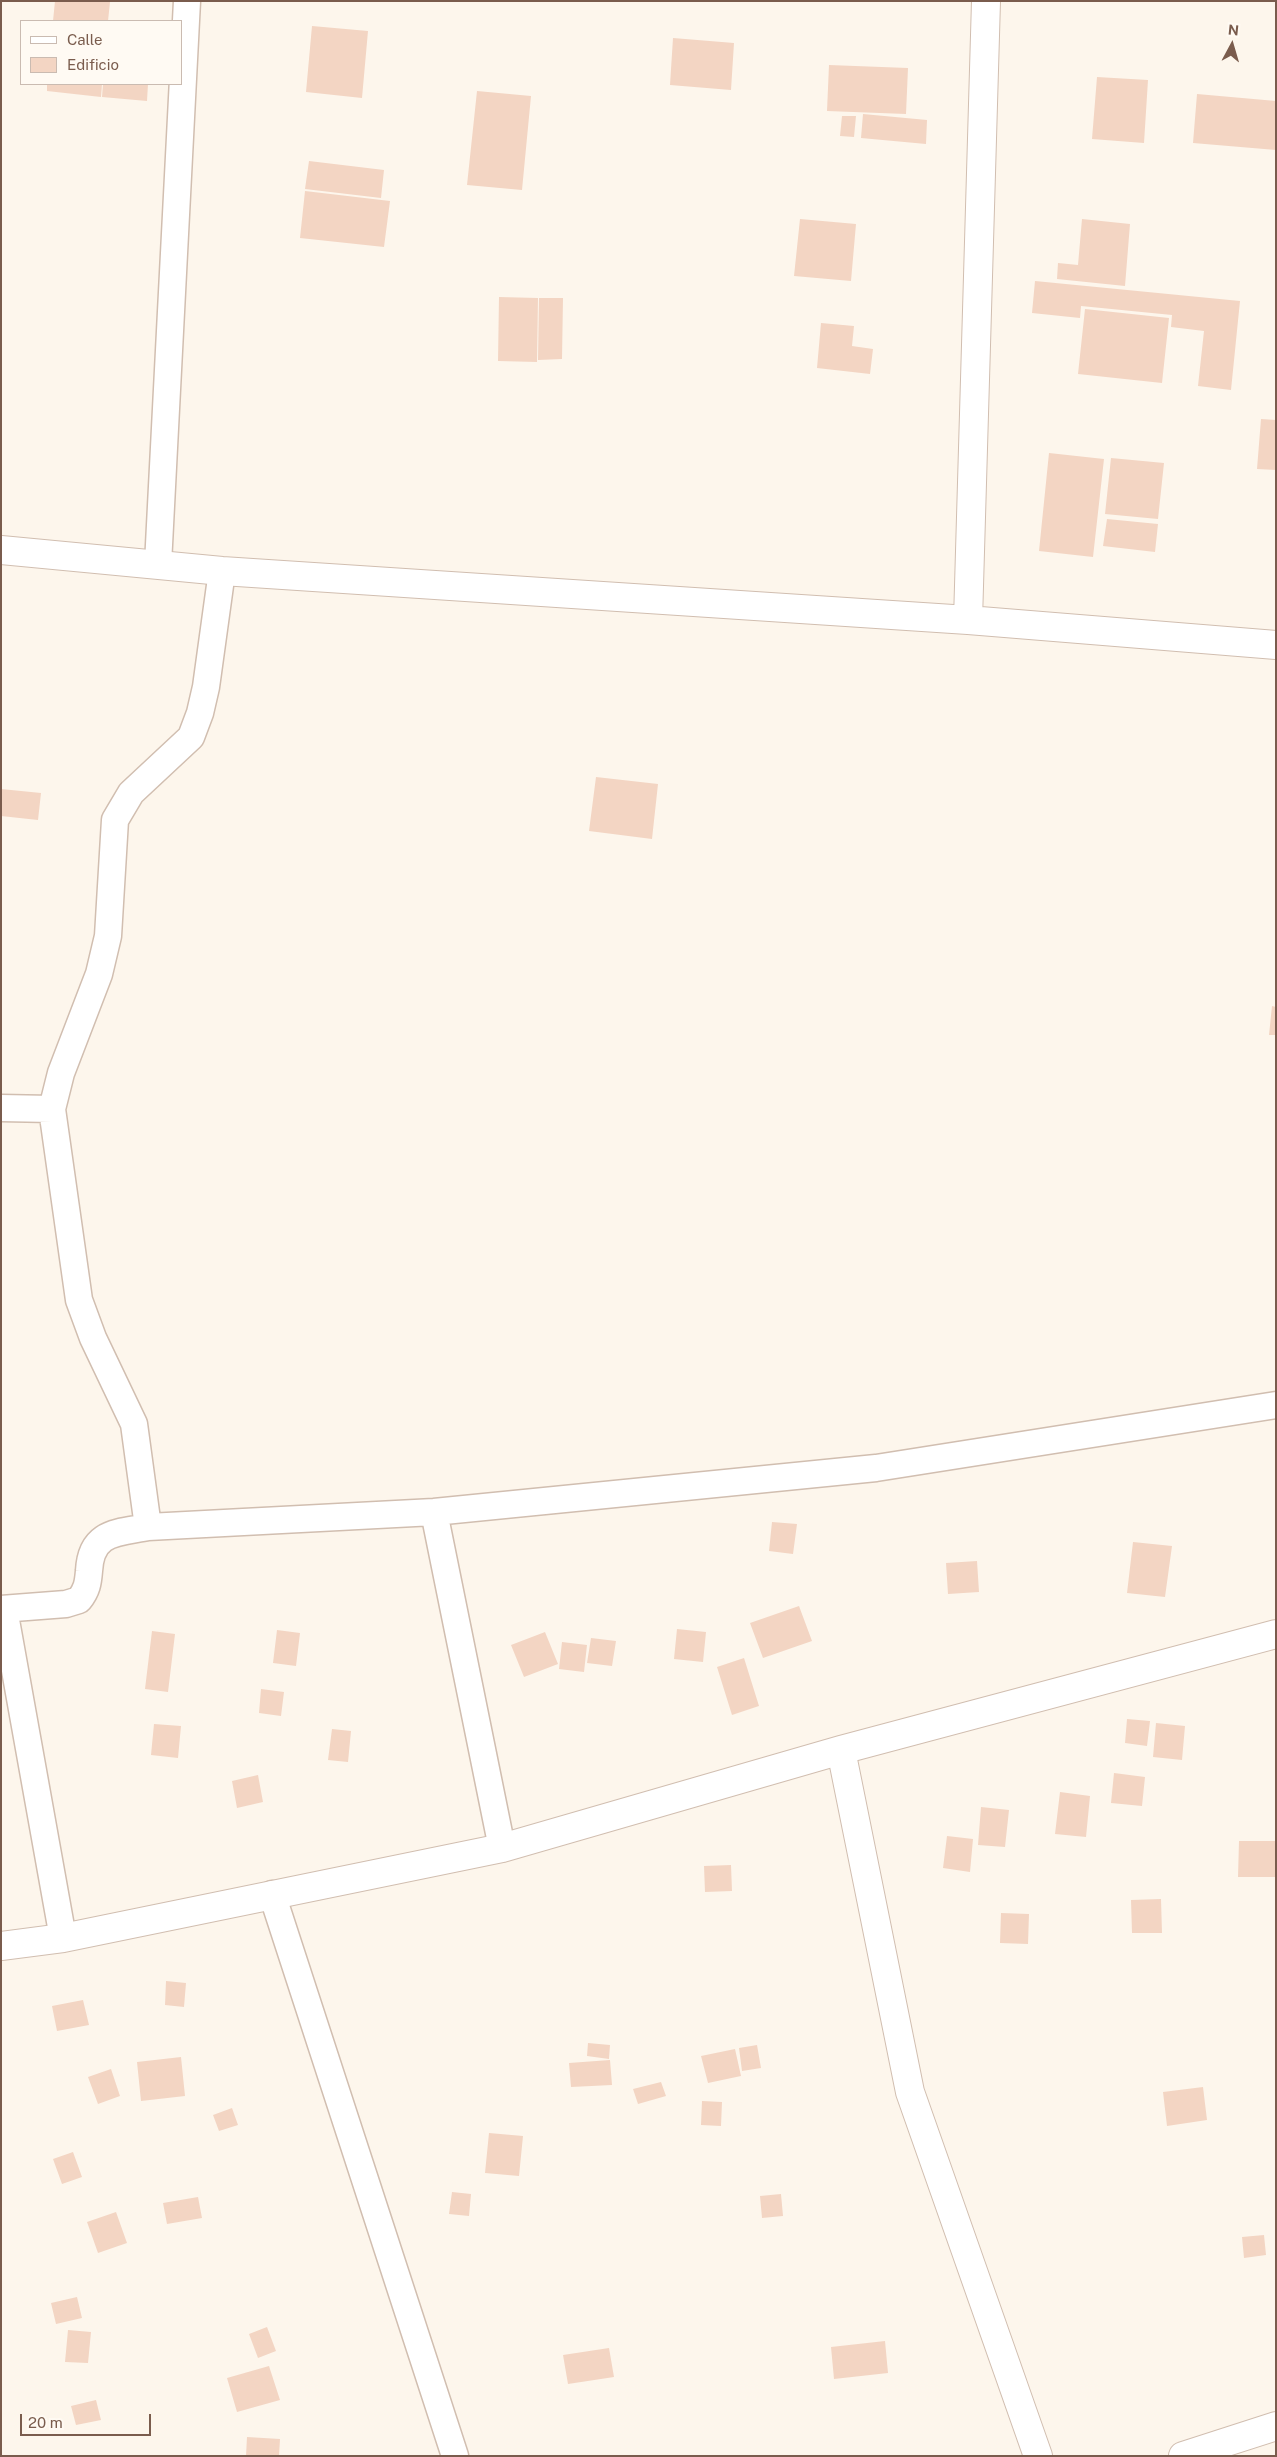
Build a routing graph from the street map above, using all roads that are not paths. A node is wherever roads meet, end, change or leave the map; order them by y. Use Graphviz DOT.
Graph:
graph roads {
  1 [pos="187,1"];
  2 [pos="986,1"];
  3 [pos="1,550"];
  4 [pos="158,564"];
  5 [pos="222,571"];
  6 [pos="968,620"];
  7 [pos="1276,645"];
  8 [pos="1,1108"];
  9 [pos="52,1109"];
  10 [pos="1276,1404"];
  11 [pos="434,1512"];
  12 [pos="148,1527"];
  13 [pos="3,1609"];
  14 [pos="1276,1634"];
  15 [pos="842,1750"];
  16 [pos="502,1848"];
  17 [pos="272,1894"];
  18 [pos="63,1938"];
  19 [pos="1,1946"];
  20 [pos="1276,2426"];
  21 [pos="455,2456"];
  22 [pos="1038,2456"];
  23 [pos="1183,2456"];
  1 -- 4 [label="lane"];
  2 -- 6 [label="street"];
  3 -- 4 [label="street"];
  4 -- 5 [label="street"];
  5 -- 6 [label="street"];
  5 -- 9 [label="lane"];
  6 -- 7 [label="street"];
  8 -- 9 [label="lane"];
  9 -- 12 [label="lane"];
  10 -- 11 [label="lane"];
  11 -- 12 [label="lane"];
  11 -- 16 [label="lane"];
  12 -- 13 [label="lane"];
  13 -- 18 [label="lane"];
  14 -- 15 [label="street"];
  15 -- 16 [label="street"];
  15 -- 22 [label="street"];
  16 -- 17 [label="street"];
  17 -- 18 [label="street"];
  17 -- 21 [label="lane"];
  18 -- 19 [label="street"];
  20 -- 23 [label="street"];
}
